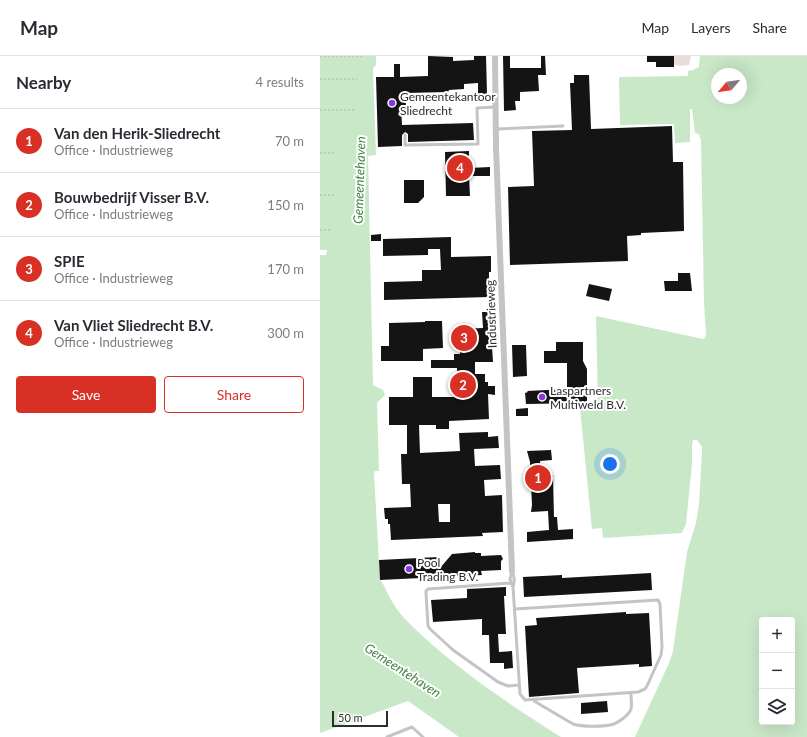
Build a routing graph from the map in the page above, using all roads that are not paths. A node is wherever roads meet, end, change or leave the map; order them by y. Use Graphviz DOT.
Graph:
graph roads {
  1 [pos="496,56"];
  2 [pos="495,107"];
  3 [pos="563,126"];
  4 [pos="496,129"];
  5 [pos="404,135"];
  6 [pos="512,572"];
  7 [pos="511,583"];
  8 [pos="513,587"];
  9 [pos="515,609"];
  10 [pos="519,685"];
  11 [pos="630,693"];
  12 [pos="534,701"];
  13 [pos="387,737"];
  14 [pos="423,737"];
  1 -- 2 [label="street, Industrieweg"];
  2 -- 4 [label="street, Industrieweg"];
  2 -- 5 [label="lane"];
  3 -- 4 [label="lane"];
  4 -- 6 [label="street, Industrieweg"];
  6 -- 7 [label="lane"];
  6 -- 8 [label="lane"];
  7 -- 8 [label="lane"];
  7 -- 10 [label="lane"];
  8 -- 9 [label="lane"];
  9 -- 10 [label="lane"];
  9 -- 11 [label="lane"];
  10 -- 12 [label="lane"];
  11 -- 12 [label="lane"];
  11 -- 12 [label="lane"];
  13 -- 14 [label="lane"];
}
